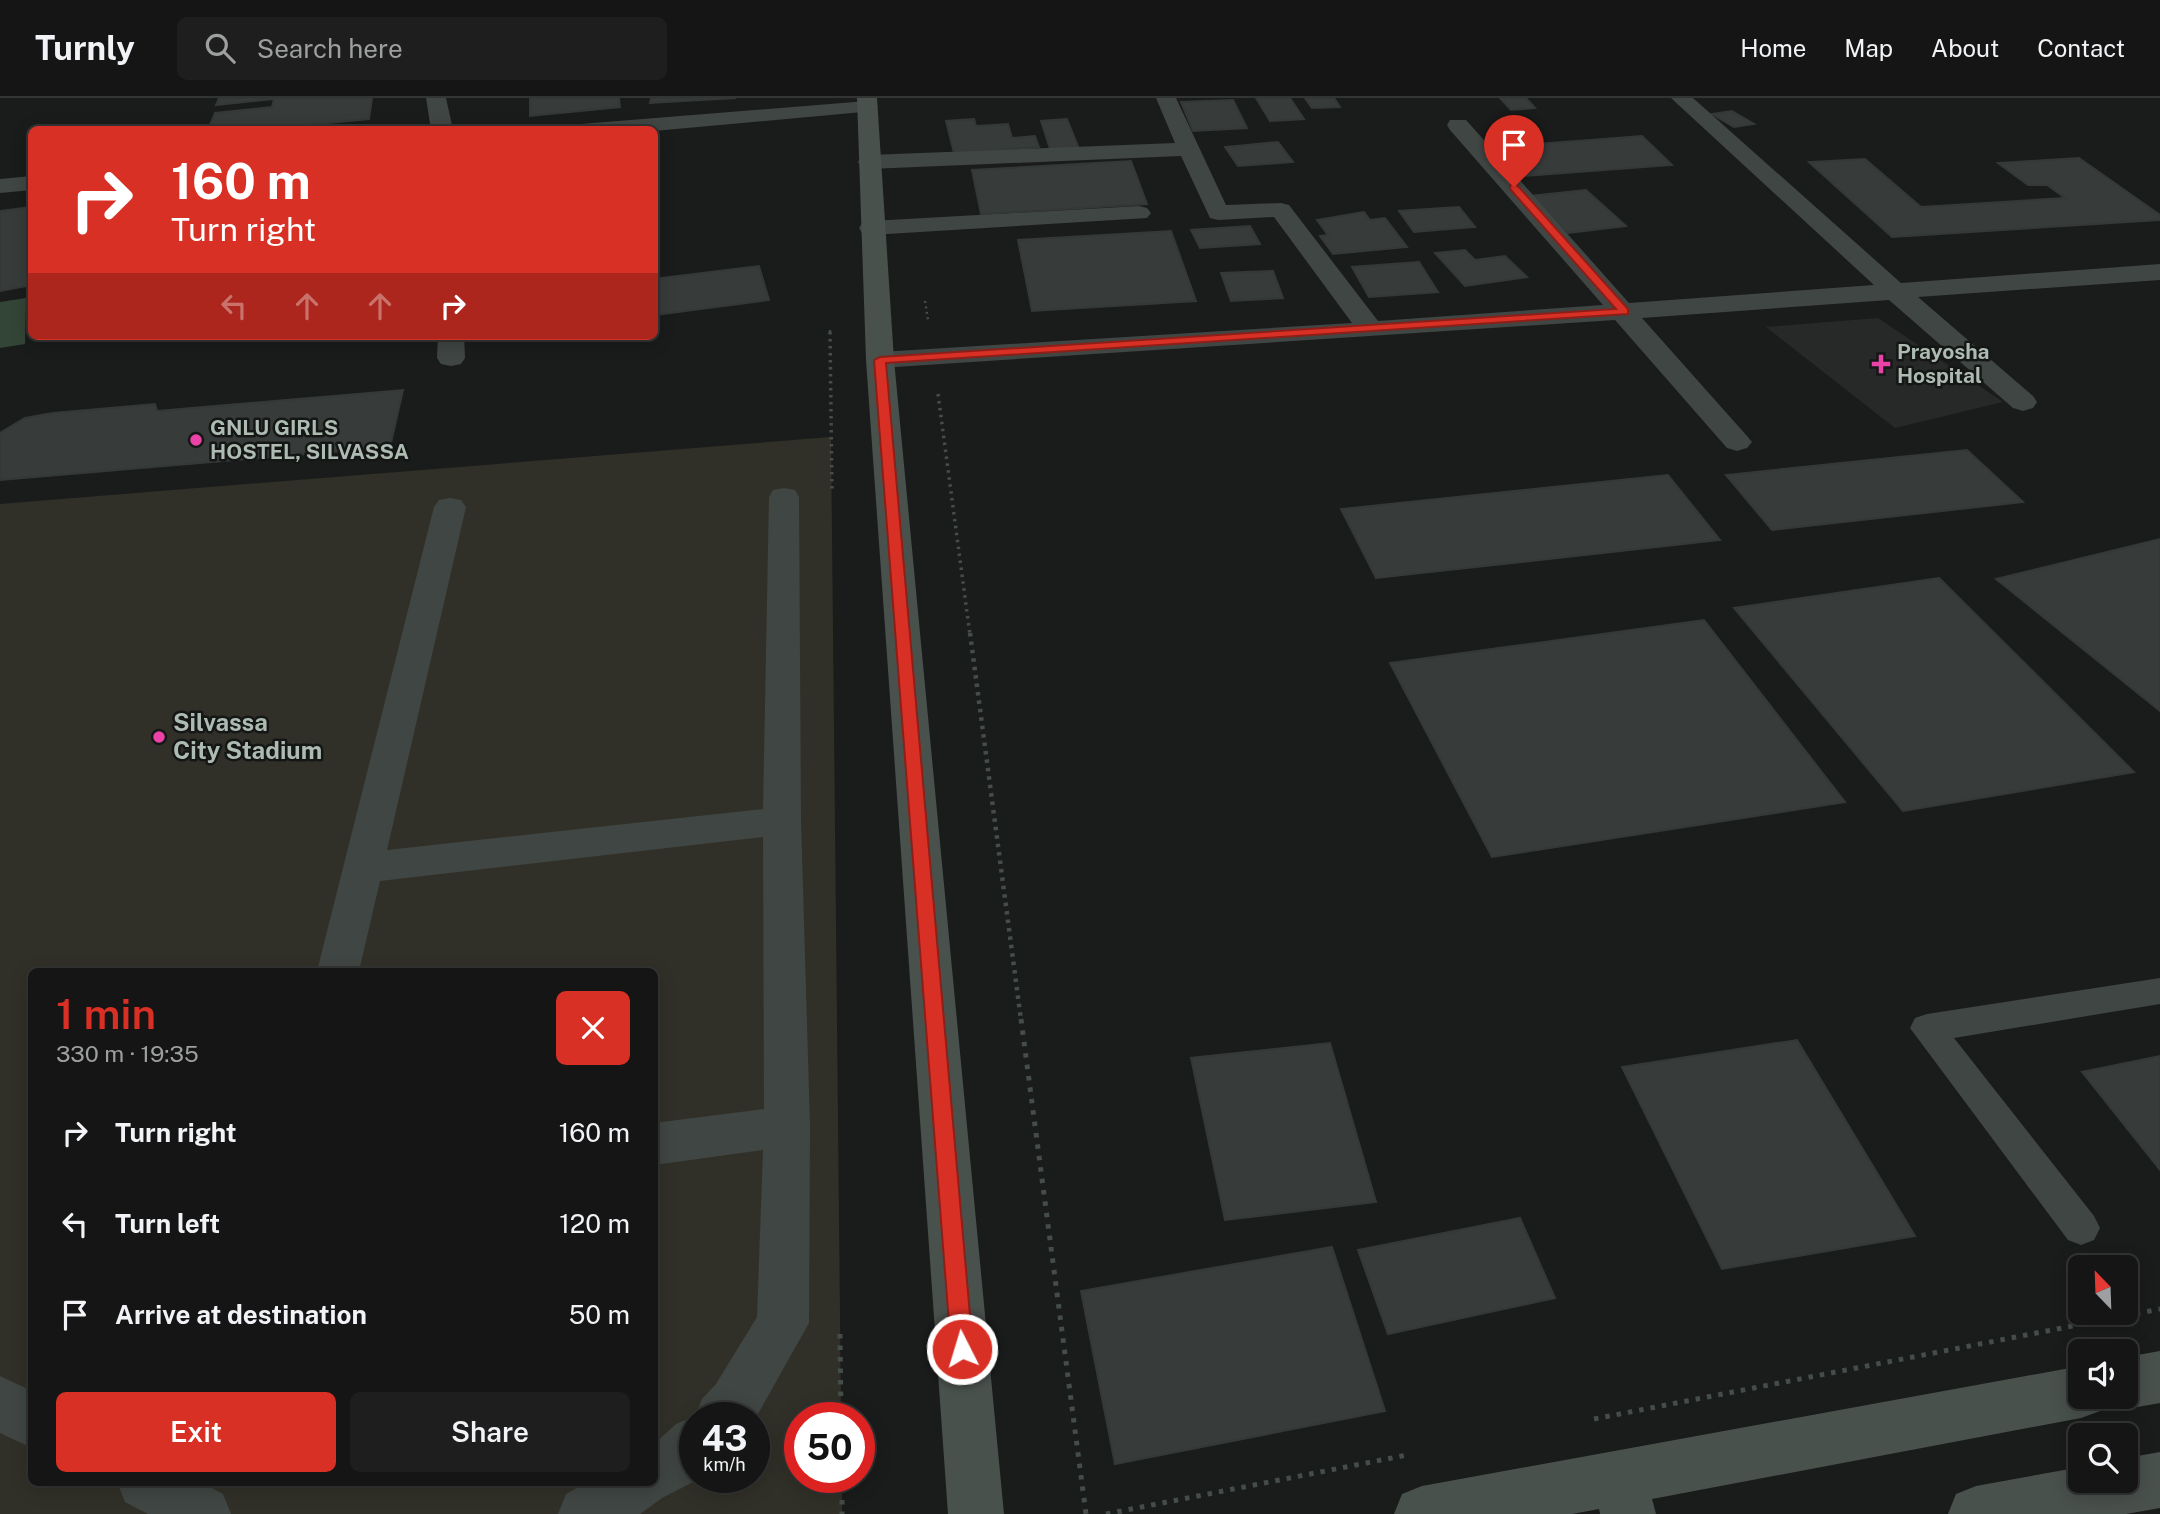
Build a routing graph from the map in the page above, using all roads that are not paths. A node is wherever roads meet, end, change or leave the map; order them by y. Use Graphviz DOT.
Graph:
graph roads {
  1 [pos="436,98"];
  2 [pos="1166,98"];
  3 [pos="1681,98"];
  4 [pos="867,102"];
  5 [pos="1458,125"];
  6 [pos="441,126"];
  7 [pos="622,126"];
  8 [pos="1190,149"];
  9 [pos="869,162"];
  10 [pos="28,183"];
  11 [pos="0,186"];
  12 [pos="1139,213"];
  13 [pos="871,229"];
  14 [pos="2160,272"];
  15 [pos="1896,292"];
  16 [pos="1624,312"];
  17 [pos="1371,330"];
  18 [pos="880,360"];
  19 [pos="2023,402"];
  20 [pos="1737,442"];
  21 [pos="783,497"];
  22 [pos="450,507"];
  23 [pos="782,821"];
  24 [pos="363,868"];
  25 [pos="339,968"];
  26 [pos="2160,991"];
  27 [pos="787,1126"];
  28 [pos="658,1143"];
  29 [pos="2081,1228"];
  30 [pos="2160,1377"];
  31 [pos="2138,1381"];
  32 [pos="2068,1395"];
  33 [pos="736,1402"];
  34 [pos="0,1403"];
  35 [pos="28,1418"];
  36 [pos="679,1459"];
  37 [pos="658,1472"];
  38 [pos="2160,1480"];
  39 [pos="152,1486"];
  40 [pos="634,1486"];
  41 [pos="1624,1496"];
  42 [pos="1549,1502"];
  43 [pos="203,1514"];
  44 [pos="586,1514"];
  45 [pos="976,1514"];
  46 [pos="1422,1514"];
  47 [pos="1976,1514"];
  1 -- 6 [label="street"];
  2 -- 8 [label="street"];
  3 -- 15 [label="street"];
  4 -- 7 [label="street"];
  4 -- 9 [label="main road"];
  5 -- 16 [label="street"];
  8 -- 9 [label="street"];
  8 -- 17 [label="street"];
  9 -- 13 [label="main road"];
  10 -- 11 [label="street"];
  12 -- 13 [label="street"];
  13 -- 18 [label="main road"];
  14 -- 15 [label="street"];
  15 -- 16 [label="street"];
  15 -- 19 [label="street"];
  16 -- 17 [label="street"];
  16 -- 20 [label="street"];
  17 -- 18 [label="street"];
  18 -- 45 [label="main road"];
  21 -- 23 [label="street"];
  22 -- 24 [label="street"];
  23 -- 24 [label="street"];
  23 -- 27 [label="street"];
  24 -- 25 [label="street"];
  26 -- 29 [label="lane"];
  27 -- 28 [label="street"];
  27 -- 33 [label="street"];
  30 -- 31 [label="main road"];
  32 -- 41 [label="main road"];
  34 -- 35 [label="street"];
  36 -- 37 [label="street"];
  38 -- 47 [label="main road"];
  39 -- 43 [label="street"];
  40 -- 44 [label="street"];
  41 -- 42 [label="main road"];
  42 -- 46 [label="main road"];
}
